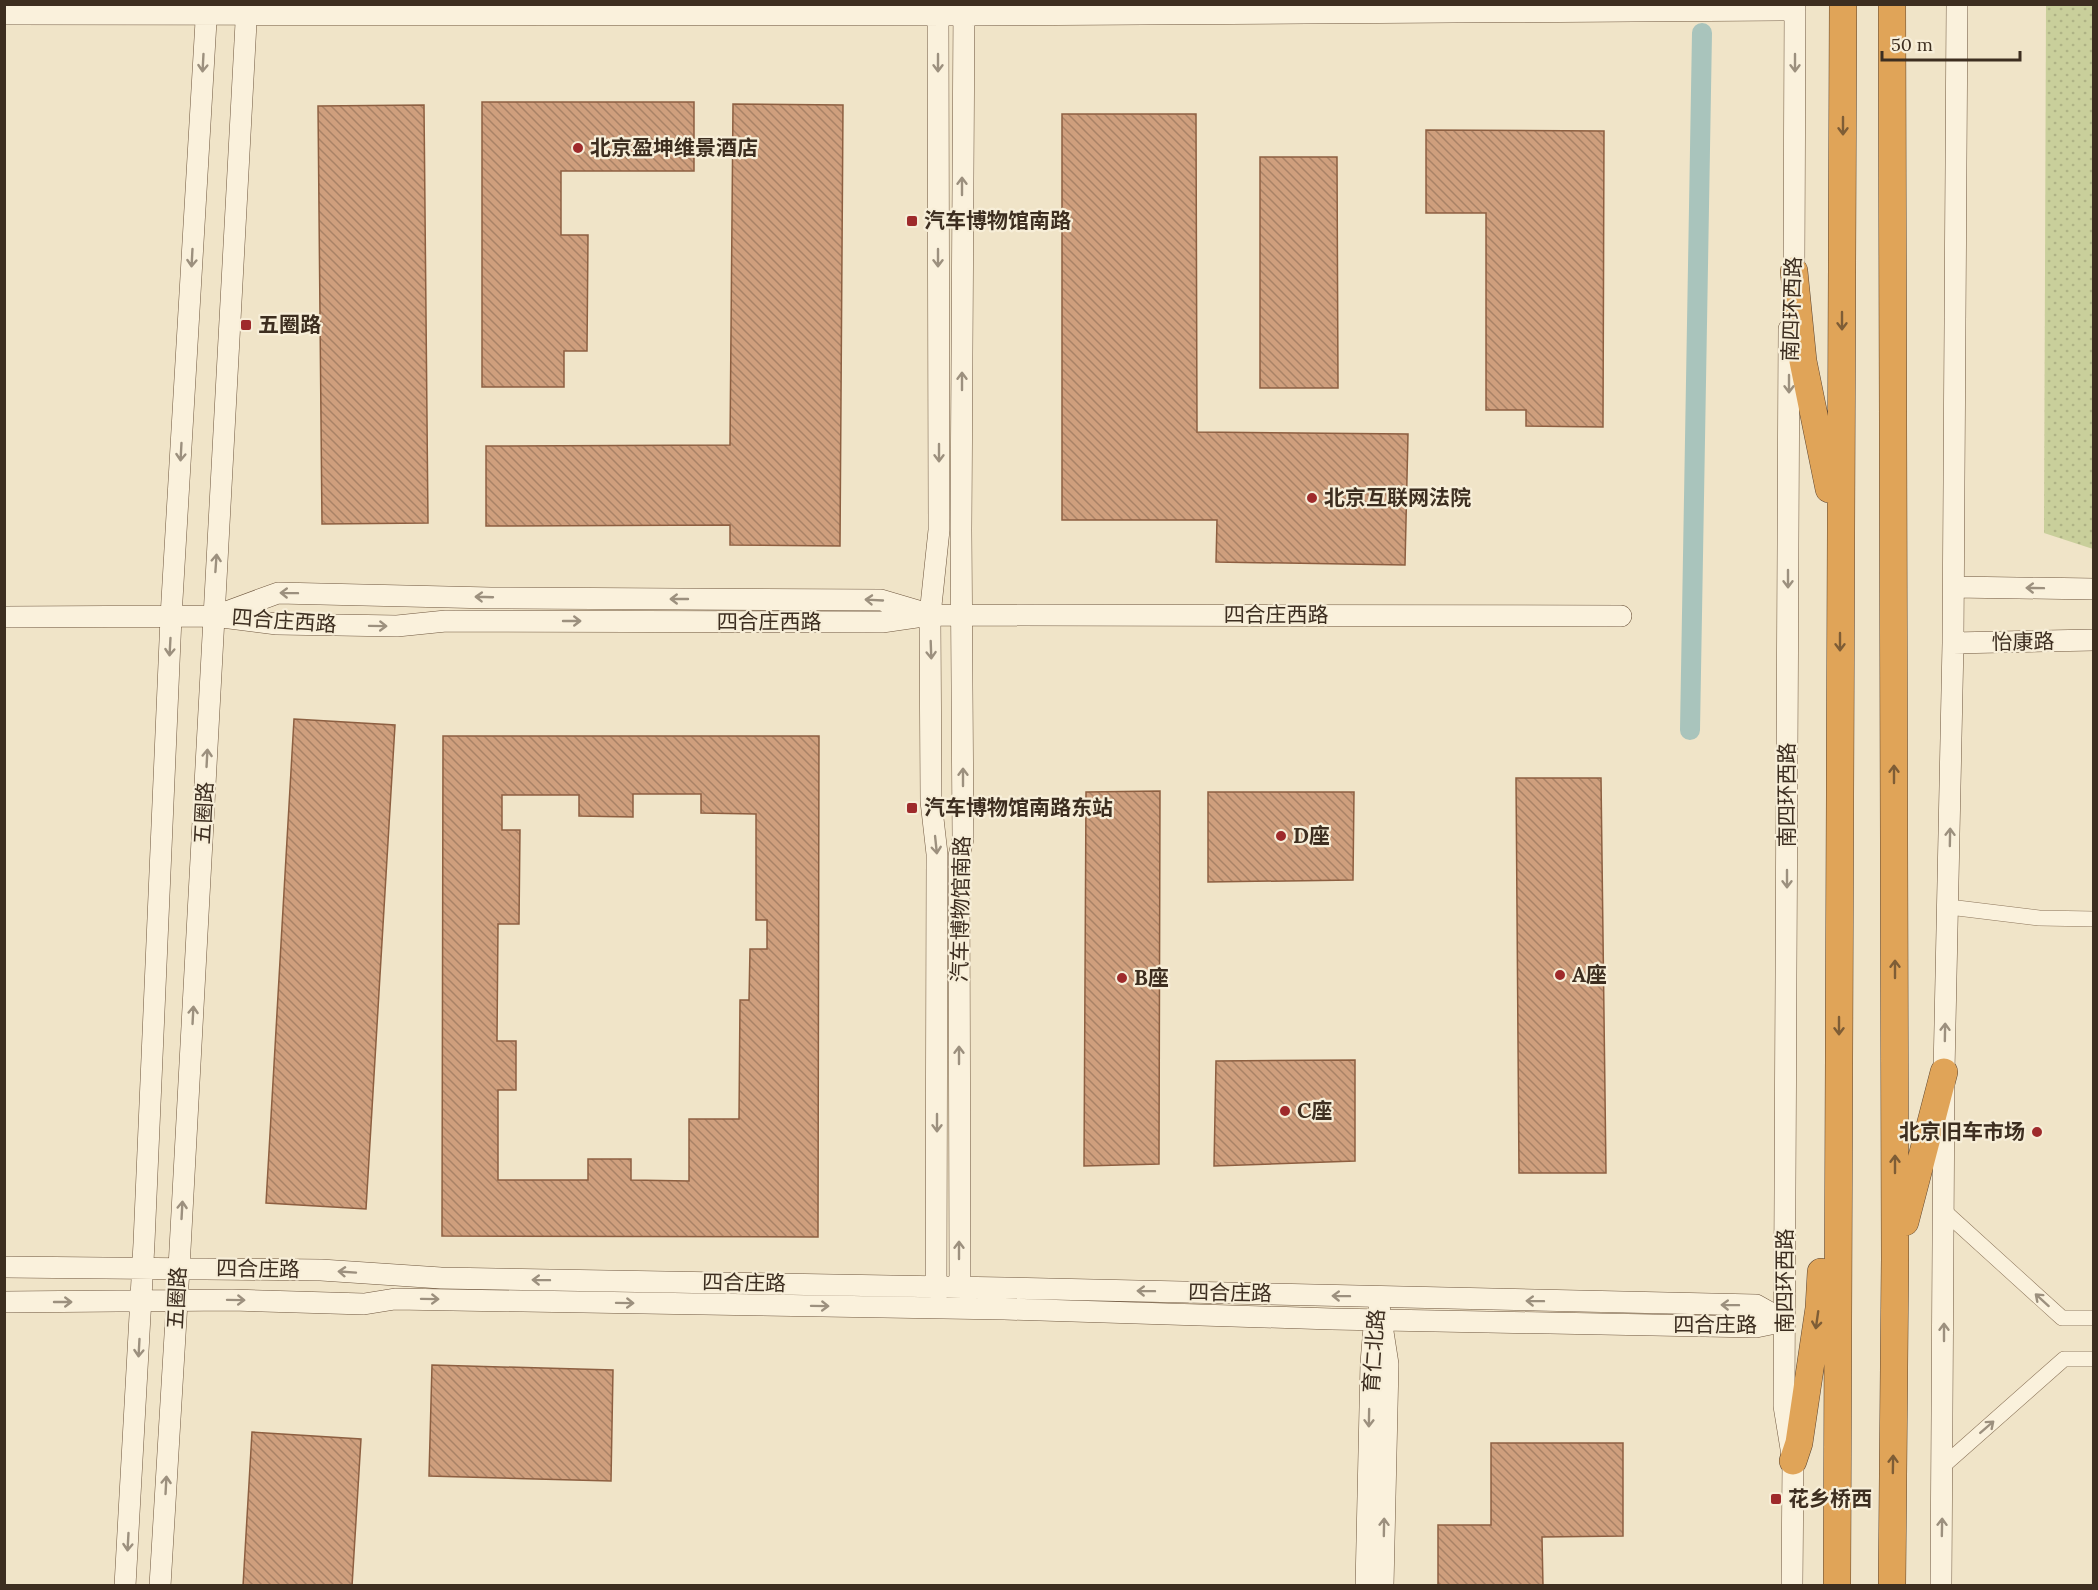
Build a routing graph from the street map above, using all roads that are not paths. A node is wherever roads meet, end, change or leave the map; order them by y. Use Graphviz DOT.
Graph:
graph roads {
  1 [pos="1843,4"];
  2 [pos="1892,4"];
  3 [pos="1957,4"];
  4 [pos="1795,7"];
  5 [pos="206,9"];
  6 [pos="247,10"];
  7 [pos="938,10"];
  8 [pos="964,10"];
  9 [pos="4,14"];
  10 [pos="1794,271"];
  11 [pos="1841,546"];
  12 [pos="1953,587"];
  13 [pos="2094,589"];
  14 [pos="930,615"];
  15 [pos="962,615"];
  16 [pos="214,616"];
  17 [pos="1621,616"];
  18 [pos="4,617"];
  19 [pos="171,617"];
  20 [pos="2094,640"];
  21 [pos="1953,643"];
  22 [pos="1949,907"];
  23 [pos="2094,918"];
  24 [pos="1944,1072"];
  25 [pos="1838,1158"];
  26 [pos="1944,1211"];
  27 [pos="1895,1258"];
  28 [pos="4,1267"];
  29 [pos="143,1268"];
  30 [pos="179,1268"];
  31 [pos="936,1287"];
  32 [pos="960,1287"];
  33 [pos="1378,1297"];
  34 [pos="141,1301"];
  35 [pos="177,1301"];
  36 [pos="4,1302"];
  37 [pos="936,1308"];
  38 [pos="960,1309"];
  39 [pos="2094,1318"];
  40 [pos="1378,1320"];
  41 [pos="1785,1320"];
  42 [pos="2094,1359"];
  43 [pos="1793,1461"];
  44 [pos="1943,1466"];
  45 [pos="125,1586"];
  46 [pos="160,1586"];
  47 [pos="1366,1586"];
  48 [pos="1383,1586"];
  49 [pos="1792,1586"];
  50 [pos="1837,1586"];
  51 [pos="1892,1586"];
  52 [pos="1941,1586"];
  1 -- 11 [label="highway, one-way"];
  27 -- 2 [label="highway, one-way"];
  3 -- 12 [label="street"];
  4 -- 8 [label="street"];
  4 -- 10 [label="street, 南四环西路, one-way"];
  5 -- 6 [label="street"];
  5 -- 9 [label="street"];
  5 -- 19 [label="street, 五圈路, one-way"];
  6 -- 7 [label="street"];
  16 -- 6 [label="street, 五圈路, one-way"];
  7 -- 8 [label="street"];
  7 -- 14 [label="street, 汽车博物馆南路, one-way"];
  15 -- 8 [label="street, 汽车博物馆南路, one-way"];
  10 -- 11 [label="highway"];
  10 -- 41 [label="street, 南四环西路, one-way"];
  11 -- 25 [label="highway, one-way"];
  13 -- 12 [label="street, one-way"];
  12 -- 21 [label="street"];
  14 -- 15 [label="street, 四合庄西路"];
  16 -- 14 [label="street, 四合庄西路, one-way"];
  14 -- 16 [label="street, 四合庄西路, one-way"];
  14 -- 31 [label="street, 汽车博物馆南路, one-way"];
  15 -- 17 [label="street, 四合庄西路"];
  32 -- 15 [label="street, 汽车博物馆南路, one-way"];
  16 -- 19 [label="street"];
  30 -- 16 [label="street, 五圈路, one-way"];
  18 -- 19 [label="street"];
  19 -- 29 [label="street, 五圈路, one-way"];
  20 -- 21 [label="street, 怡康路"];
  22 -- 21 [label="street, one-way"];
  22 -- 23 [label="street"];
  24 -- 22 [label="street, one-way"];
  24 -- 26 [label="street"];
  24 -- 27 [label="highway"];
  25 -- 43 [label="highway, one-way"];
  25 -- 50 [label="highway"];
  39 -- 26 [label="street, one-way"];
  44 -- 26 [label="street, one-way"];
  51 -- 27 [label="highway, one-way"];
  28 -- 29 [label="street, 四合庄路"];
  29 -- 30 [label="street, 四合庄路"];
  29 -- 34 [label="street, 五圈路"];
  31 -- 30 [label="street, 四合庄路, one-way"];
  30 -- 35 [label="street, 五圈路"];
  31 -- 32 [label="street, 四合庄路"];
  31 -- 37 [label="street, 汽车博物馆南路"];
  33 -- 32 [label="street, 四合庄路, one-way"];
  32 -- 38 [label="street, 汽车博物馆南路"];
  33 -- 40 [label="street, 育仁北路"];
  41 -- 33 [label="street, 四合庄路, one-way"];
  34 -- 35 [label="street, 四合庄路"];
  36 -- 34 [label="street, 四合庄路, one-way"];
  34 -- 45 [label="street, 五圈路, one-way"];
  35 -- 37 [label="street, 四合庄路, one-way"];
  46 -- 35 [label="street, 五圈路, one-way"];
  37 -- 38 [label="street, 四合庄路"];
  38 -- 40 [label="street, 四合庄路"];
  40 -- 41 [label="street, 四合庄路"];
  40 -- 47 [label="street, 育仁北路, one-way"];
  48 -- 40 [label="street, 育仁北路, one-way"];
  41 -- 43 [label="street, 南四环西路"];
  44 -- 42 [label="street, one-way"];
  43 -- 49 [label="street, 南四环西路"];
  52 -- 44 [label="street, one-way"];
}
